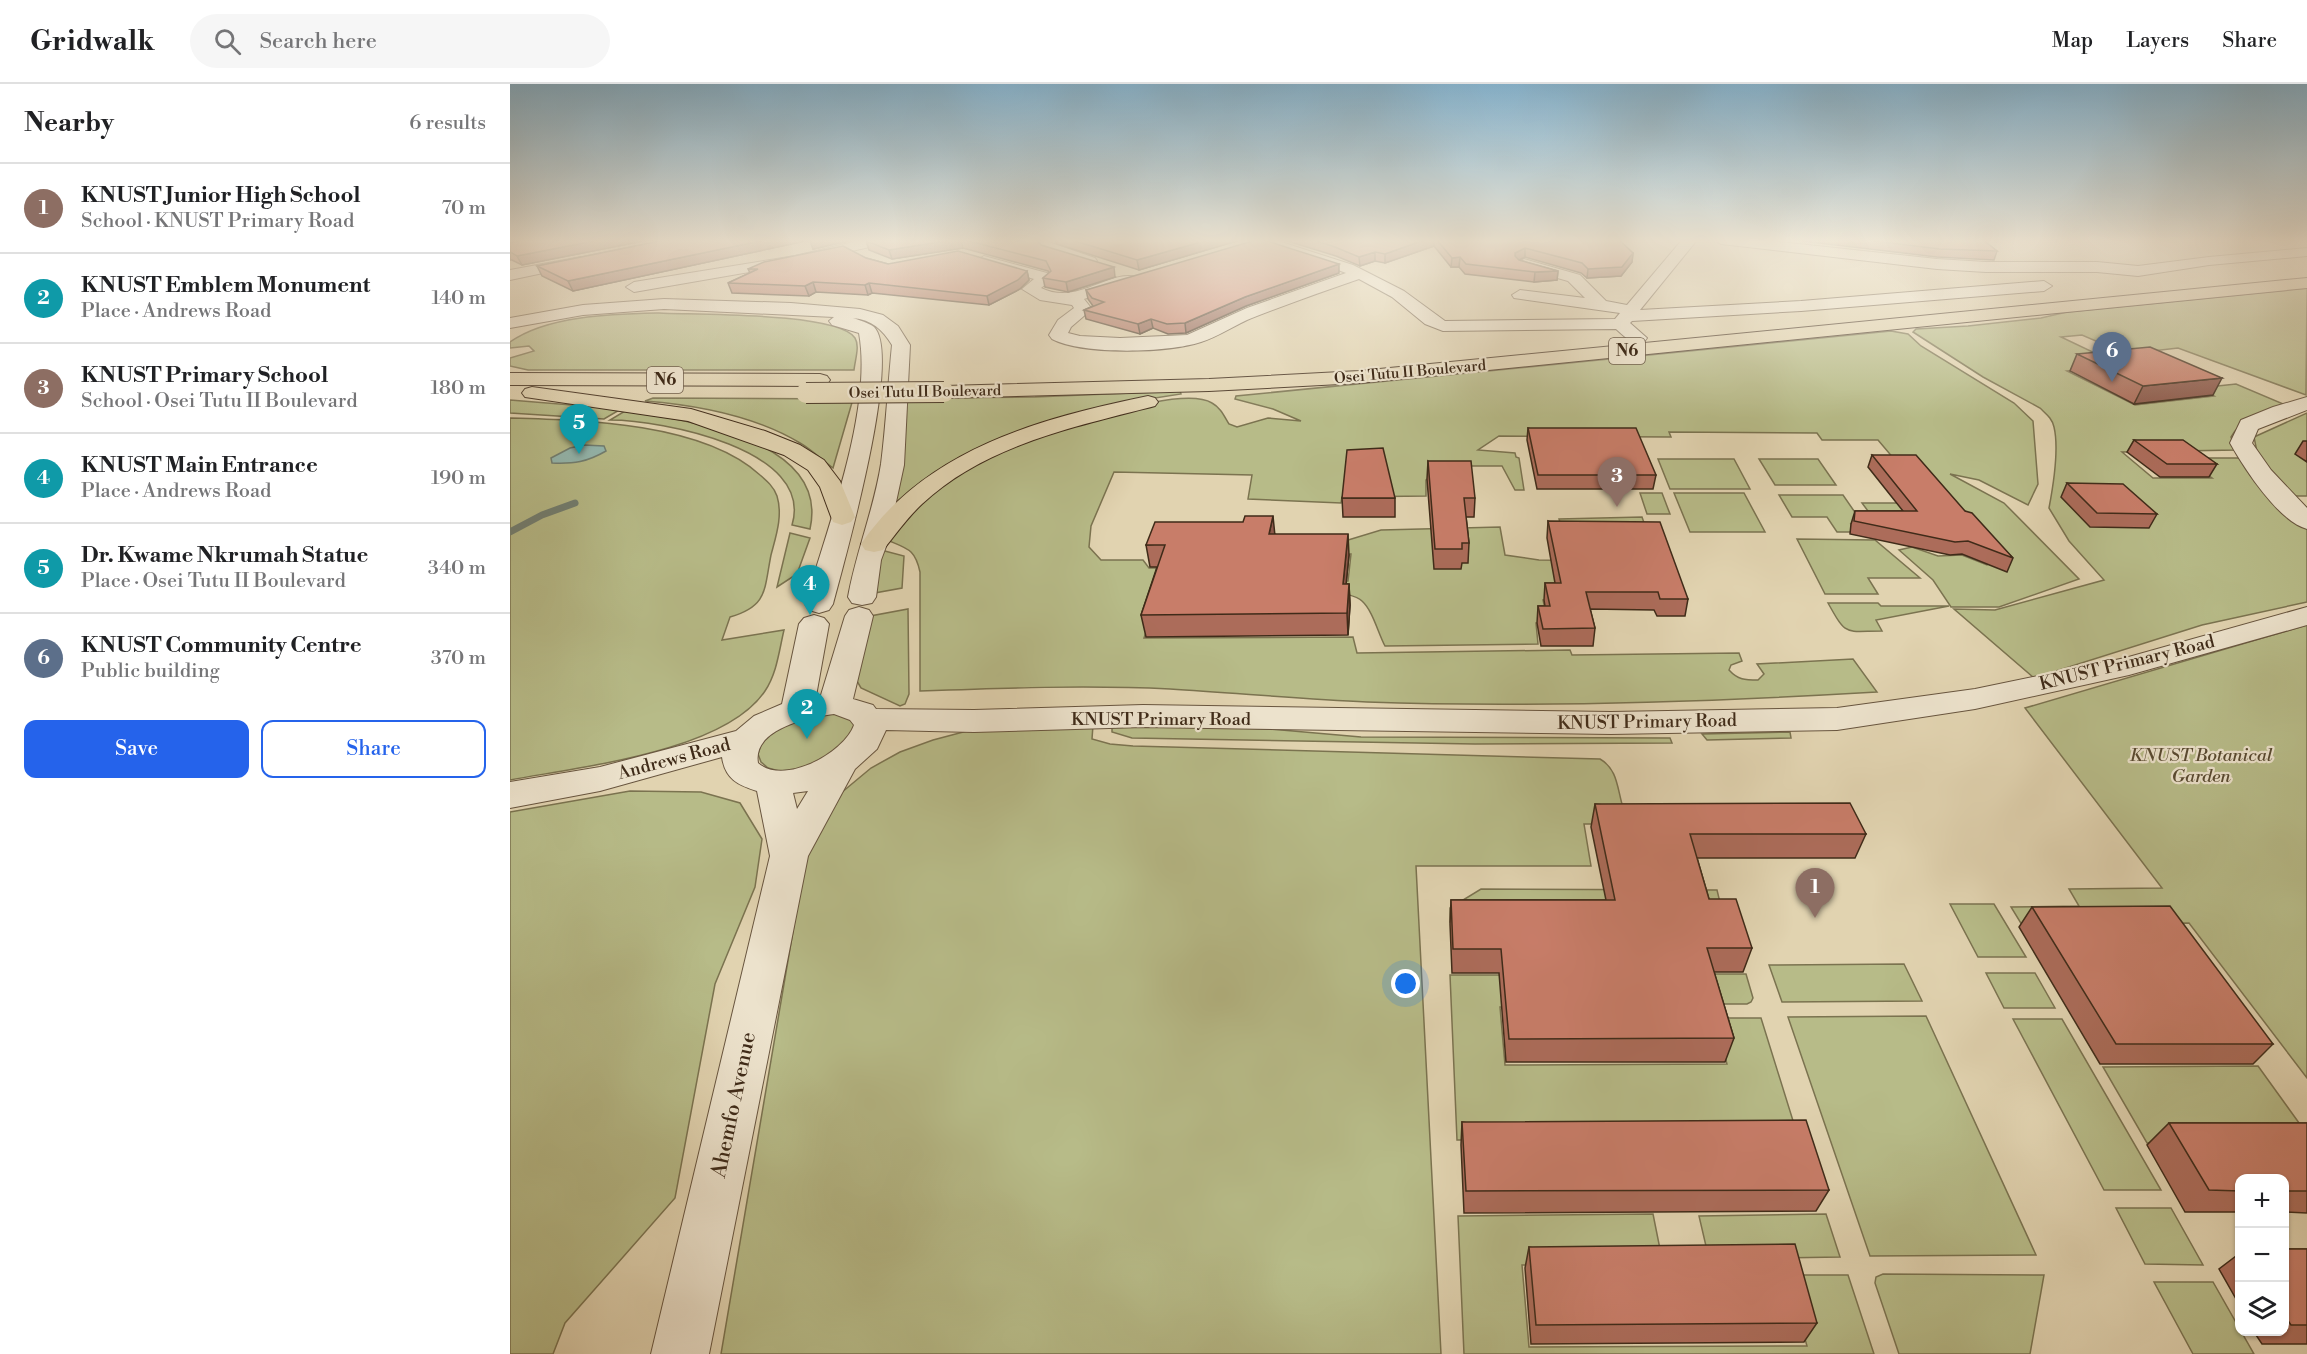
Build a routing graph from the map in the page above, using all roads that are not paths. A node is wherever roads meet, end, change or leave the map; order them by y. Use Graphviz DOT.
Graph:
graph roads {
  1 [pos="1068,299"];
  2 [pos="1286,299"];
  3 [pos="1405,299"];
  4 [pos="1554,299"];
  5 [pos="1594,299"];
  6 [pos="1641,299"];
  7 [pos="1878,299"];
  8 [pos="2037,299"];
  9 [pos="2146,299"];
  10 [pos="1075,300"];
  11 [pos="1600,305"];
  12 [pos="1627,316"];
  13 [pos="510,323"];
  14 [pos="510,336"];
  15 [pos="1638,338"];
  16 [pos="510,377"];
  17 [pos="1307,381"];
  18 [pos="949,385"];
  19 [pos="525,388"];
  20 [pos="2307,404"];
  21 [pos="842,517"];
  22 [pos="2307,521"];
  23 [pos="874,544"];
  24 [pos="2307,616"];
  25 [pos="835,704"];
  26 [pos="797,710"];
  27 [pos="870,719"];
  28 [pos="974,722"];
  29 [pos="848,759"];
  30 [pos="754,763"];
  31 [pos="510,795"];
  32 [pos="789,856"];
  33 [pos="680,1354"];
  1 -- 10 [label="street"];
  2 -- 10 [label="street"];
  3 -- 12 [label="street"];
  4 -- 11 [label="street"];
  5 -- 11 [label="street"];
  6 -- 12 [label="street"];
  7 -- 12 [label="street"];
  8 -- 15 [label="highway, Osei Tutu II Boulevard / N6"];
  9 -- 17 [label="highway, Osei Tutu II Boulevard / N6"];
  11 -- 12 [label="street"];
  12 -- 15 [label="street"];
  13 -- 23 [label="street"];
  14 -- 21 [label="street"];
  15 -- 18 [label="highway, Osei Tutu II Boulevard / N6"];
  16 -- 19 [label="highway, Osei Tutu II Boulevard / N6"];
  17 -- 18 [label="highway, Osei Tutu II Boulevard / N6"];
  17 -- 23 [label="highway"];
  18 -- 19 [label="highway, Osei Tutu II Boulevard / N6, bridge"];
  19 -- 21 [label="highway"];
  20 -- 22 [label="street"];
  21 -- 26 [label="street"];
  23 -- 25 [label="street"];
  24 -- 28 [label="street, KNUST Primary Road"];
  25 -- 26 [label="street"];
  25 -- 27 [label="street"];
  26 -- 30 [label="street"];
  27 -- 28 [label="street"];
  27 -- 29 [label="street"];
  28 -- 29 [label="street, Andrews Road"];
  29 -- 30 [label="street, Andrews Road"];
  29 -- 32 [label="street"];
  30 -- 31 [label="street, Andrews Road"];
  30 -- 32 [label="street"];
  32 -- 33 [label="street, Ahemfo Avenue"];
}
